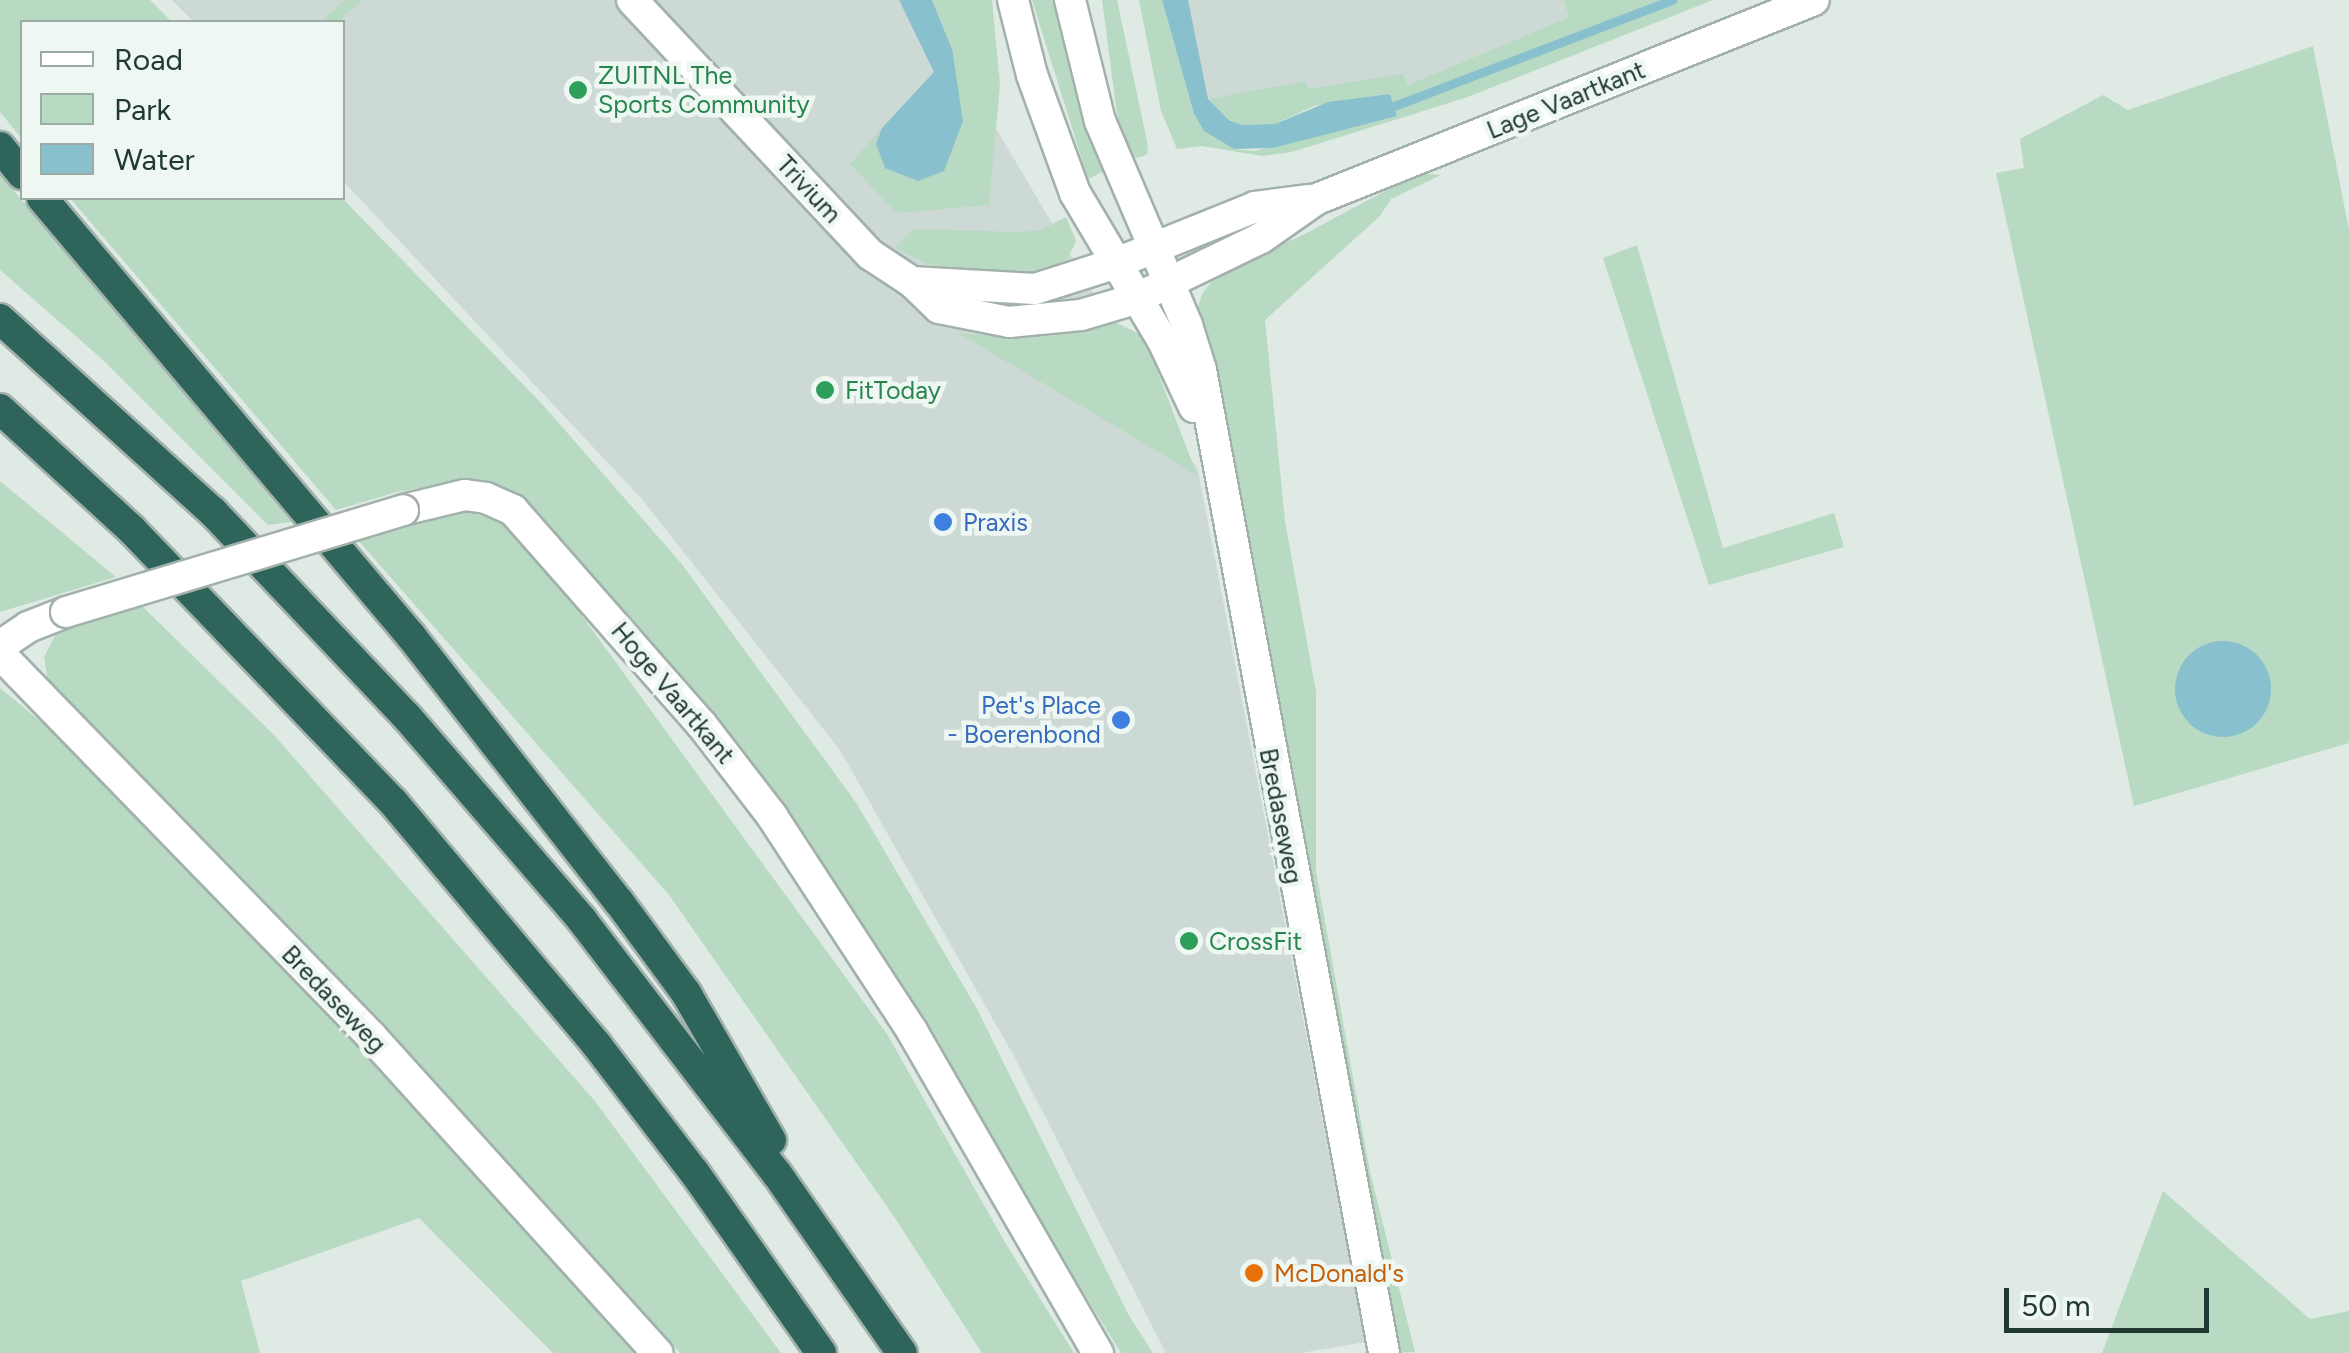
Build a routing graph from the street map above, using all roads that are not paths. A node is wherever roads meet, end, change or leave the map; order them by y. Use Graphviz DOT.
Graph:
graph roads {
  1 [pos="632,0"];
  2 [pos="1013,0"];
  3 [pos="1070,0"];
  4 [pos="1814,0"];
  5 [pos="0,147"];
  6 [pos="20,172"];
  7 [pos="1317,199"];
  8 [pos="44,200"];
  9 [pos="1152,248"];
  10 [pos="1114,264"];
  11 [pos="912,282"];
  12 [pos="1169,285"];
  13 [pos="1136,299"];
  14 [pos="0,318"];
  15 [pos="0,409"];
  16 [pos="1214,456"];
  17 [pos="0,646"];
  18 [pos="0,654"];
  19 [pos="840,1260"];
  20 [pos="658,1353"];
  21 [pos="821,1353"];
  22 [pos="902,1353"];
  23 [pos="1098,1353"];
  24 [pos="1384,1353"];
  1 -- 11 [label="street, Trivium"];
  2 -- 10 [label="street, Bredaseweg"];
  3 -- 9 [label="street, Bredaseweg"];
  4 -- 7 [label="street, Lage Vaartkant"];
  5 -- 6 [label="highway"];
  7 -- 9 [label="street, Lage Vaartkant"];
  7 -- 12 [label="street, Lage Vaartkant"];
  8 -- 19 [label="highway"];
  9 -- 10 [label="street, Lage Vaartkant"];
  9 -- 12 [label="street, Bredaseweg"];
  10 -- 11 [label="street, Trivium"];
  10 -- 13 [label="street, Bredaseweg"];
  11 -- 13 [label="street, Trivium"];
  12 -- 13 [label="street, Lage Vaartkant"];
  12 -- 16 [label="street, Bredaseweg"];
  13 -- 16 [label="street, Bredaseweg"];
  14 -- 19 [label="highway"];
  15 -- 21 [label="highway"];
  16 -- 24 [label="street, Bredaseweg"];
  17 -- 23 [label="street, Hoge Vaartkant, bridge"];
  18 -- 20 [label="street, Bredaseweg"];
  19 -- 22 [label="highway"];
}
